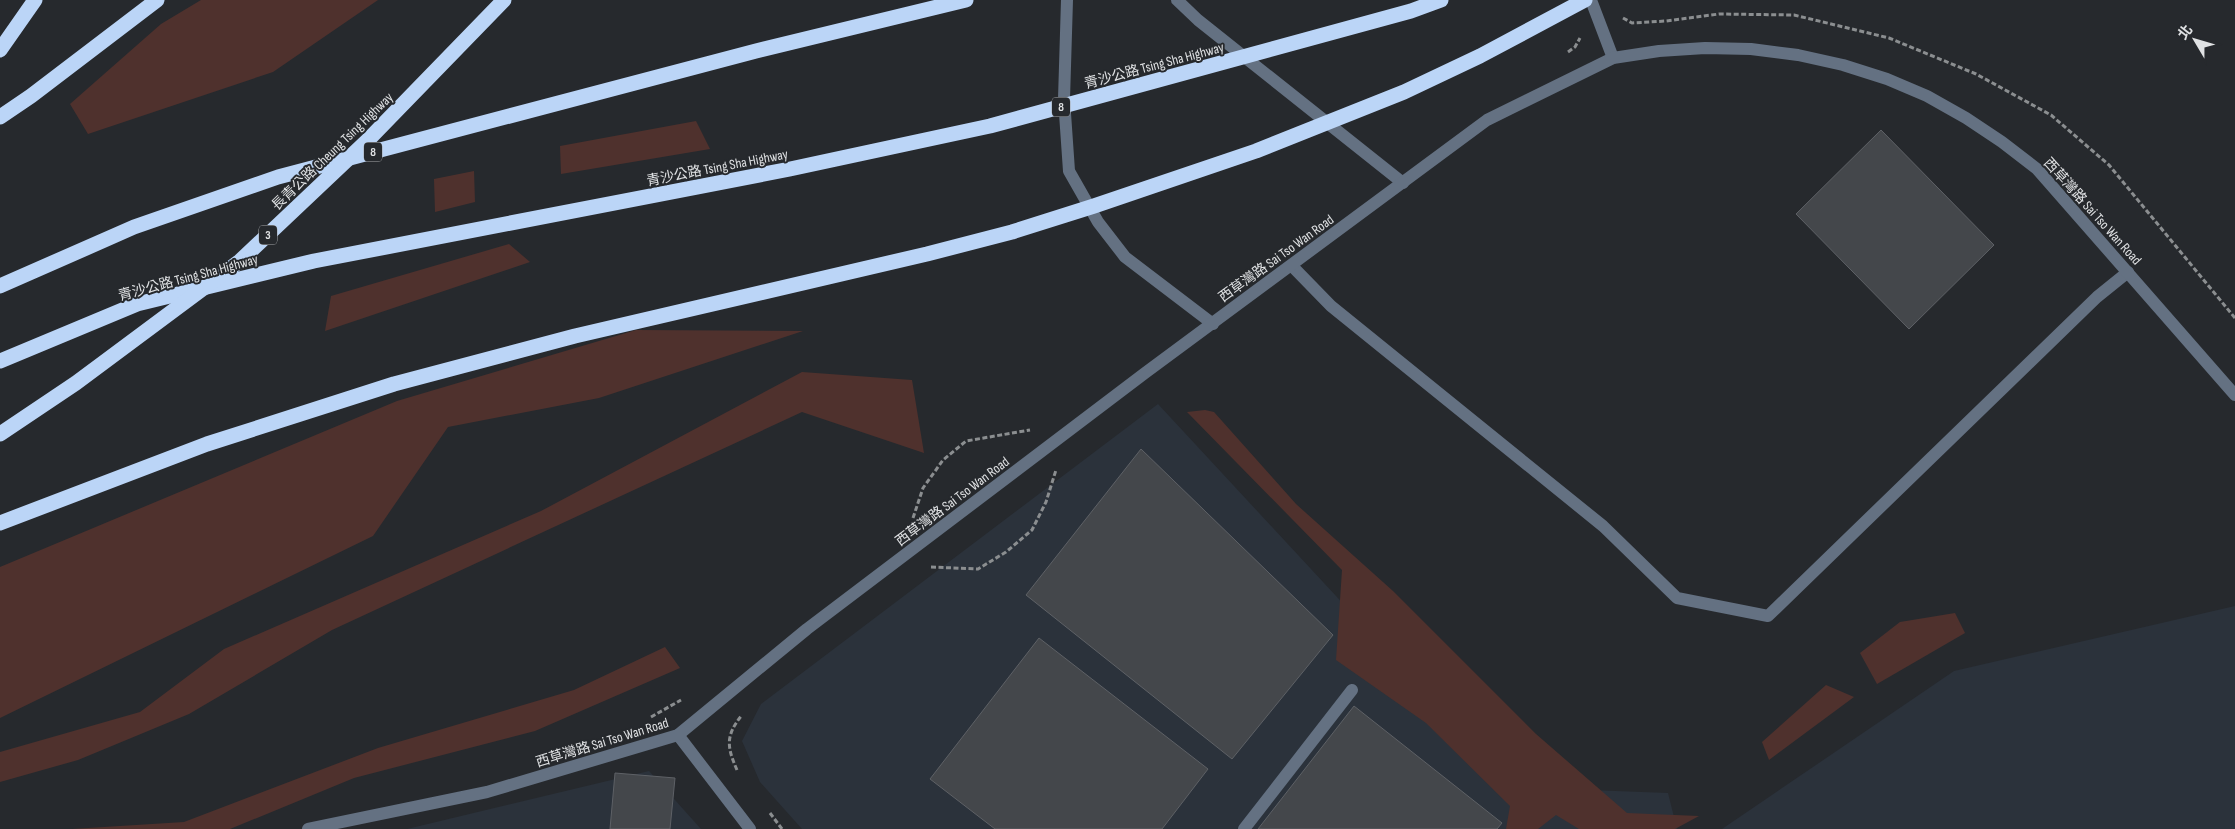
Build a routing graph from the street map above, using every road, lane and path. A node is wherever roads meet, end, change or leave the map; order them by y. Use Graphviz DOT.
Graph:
graph roads {
  1 [pos="34,0"];
  2 [pos="157,0"];
  3 [pos="504,0"];
  4 [pos="966,0"];
  5 [pos="1067,0"];
  6 [pos="1177,0"];
  7 [pos="1442,0"];
  8 [pos="1585,0"];
  9 [pos="1591,0"];
  10 [pos="1601,26"];
  11 [pos="0,50"];
  12 [pos="1562,57"];
  13 [pos="1613,58"];
  14 [pos="0,117"];
  15 [pos="1403,183"];
  16 [pos="1292,266"];
  17 [pos="2128,272"];
  18 [pos="0,286"];
  19 [pos="2235,318"];
  20 [pos="1213,324"];
  21 [pos="0,361"];
  22 [pos="2235,395"];
  23 [pos="1035,429"];
  24 [pos="0,434"];
  25 [pos="1058,465"];
  26 [pos="909,522"];
  27 [pos="0,523"];
  28 [pos="926,569"];
  29 [pos="1352,690"];
  30 [pos="686,698"];
  31 [pos="745,711"];
  32 [pos="647,719"];
  33 [pos="678,736"];
  34 [pos="742,778"];
  35 [pos="765,807"];
  36 [pos="308,829"];
  37 [pos="750,829"];
  38 [pos="782,829"];
  39 [pos="1244,829"];
  1 -- 11 [label="highway"];
  2 -- 14 [label="highway"];
  3 -- 24 [label="highway, 長青公路 Cheung Tsing Highway / 3"];
  4 -- 18 [label="highway, 8"];
  5 -- 20 [label="street"];
  6 -- 15 [label="street"];
  7 -- 21 [label="highway, 青沙公路 Tsing Sha Highway / 8"];
  8 -- 27 [label="highway"];
  9 -- 10 [label="street"];
  10 -- 12 [label="path"];
  10 -- 13 [label="street"];
  10 -- 19 [label="path"];
  13 -- 15 [label="street, 西草灣路 Sai Tso Wan Road"];
  13 -- 17 [label="street, 西草灣路 Sai Tso Wan Road"];
  15 -- 16 [label="street, 西草灣路 Sai Tso Wan Road"];
  16 -- 17 [label="street"];
  16 -- 20 [label="street, 西草灣路 Sai Tso Wan Road"];
  17 -- 22 [label="street, 西草灣路 Sai Tso Wan Road"];
  20 -- 33 [label="street, 西草灣路 Sai Tso Wan Road"];
  23 -- 26 [label="path"];
  25 -- 28 [label="path"];
  29 -- 39 [label="street"];
  30 -- 32 [label="path"];
  31 -- 34 [label="path"];
  33 -- 36 [label="street, 西草灣路 Sai Tso Wan Road"];
  33 -- 37 [label="street"];
  35 -- 38 [label="path"];
}
